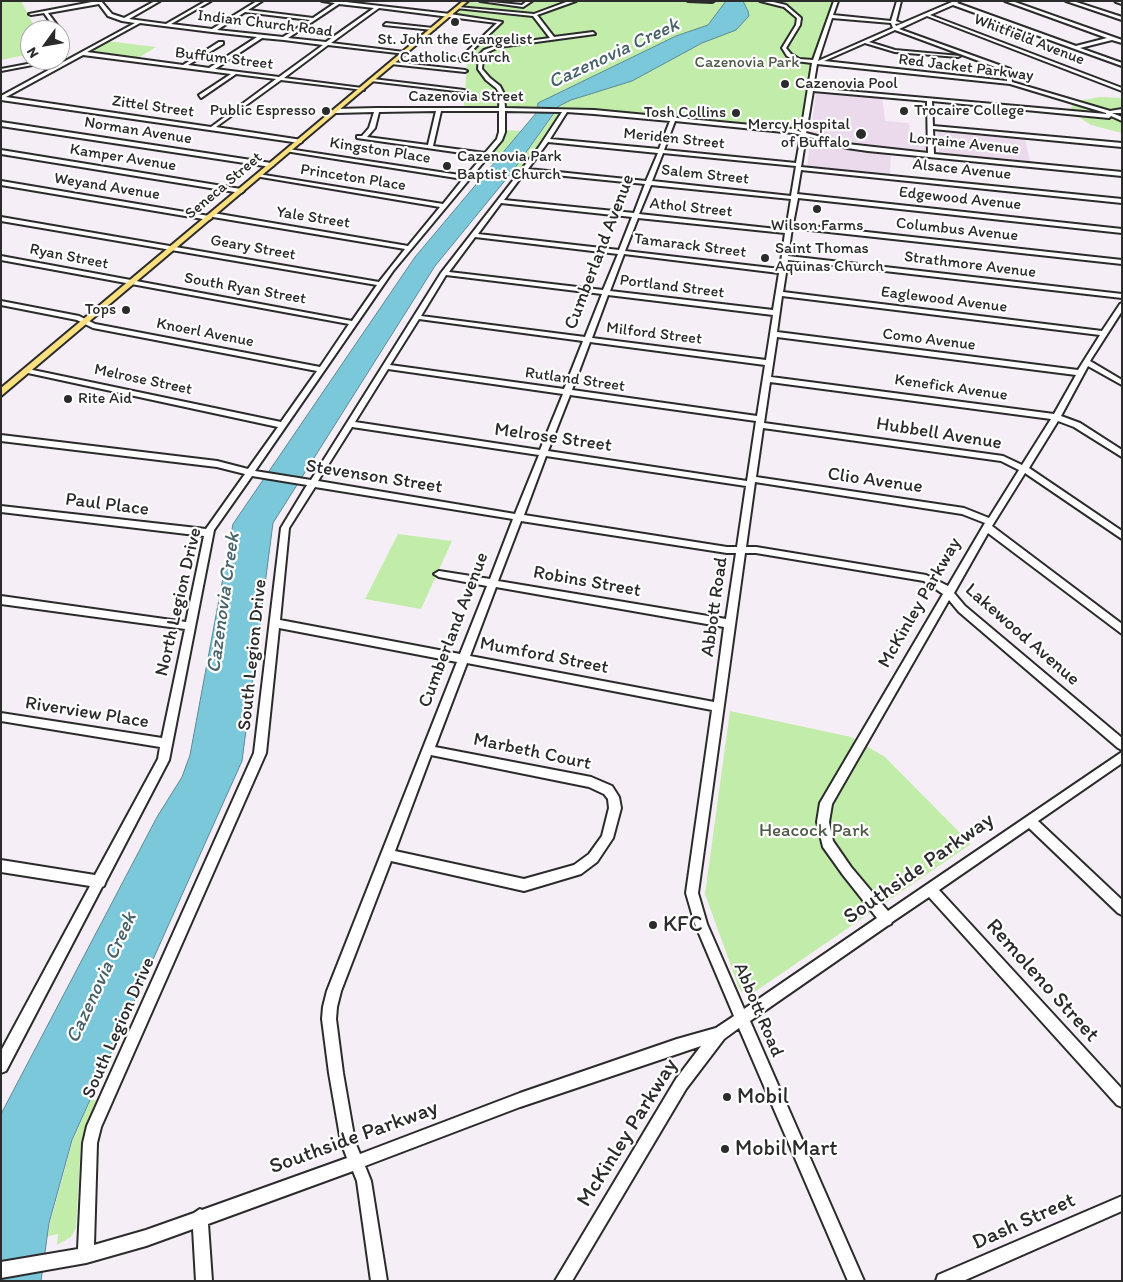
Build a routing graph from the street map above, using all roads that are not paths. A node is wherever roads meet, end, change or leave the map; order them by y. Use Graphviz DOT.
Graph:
graph roads {
  1 [pos="158,1"];
  2 [pos="209,1"];
  3 [pos="260,1"];
  4 [pos="324,1"];
  5 [pos="466,1"];
  6 [pos="482,1"];
  7 [pos="530,1"];
  8 [pos="574,1"];
  9 [pos="690,1"];
  10 [pos="712,1"];
  11 [pos="762,1"];
  12 [pos="836,1"];
  13 [pos="898,1"];
  14 [pos="1007,1"];
  15 [pos="1068,1"];
  16 [pos="1116,1"];
  17 [pos="100,2"];
  18 [pos="956,2"];
  19 [pos="338,3"];
  20 [pos="1122,3"];
  21 [pos="378,7"];
  22 [pos="458,8"];
  23 [pos="45,12"];
  24 [pos="244,12"];
  25 [pos="30,14"];
  26 [pos="534,15"];
  27 [pos="928,15"];
  28 [pos="449,16"];
  29 [pos="830,16"];
  30 [pos="313,19"];
  31 [pos="1122,19"];
  32 [pos="51,20"];
  33 [pos="124,20"];
  34 [pos="139,22"];
  35 [pos="893,22"];
  36 [pos="386,24"];
  37 [pos="907,24"];
  38 [pos="167,25"];
  39 [pos="433,29"];
  40 [pos="895,29"];
  41 [pos="212,31"];
  42 [pos="593,33"];
  43 [pos="262,36"];
  44 [pos="1122,36"];
  45 [pos="553,38"];
  46 [pos="1112,38"];
  47 [pos="284,39"];
  48 [pos="865,42"];
  49 [pos="1122,42"];
  50 [pos="221,43"];
  51 [pos="327,44"];
  52 [pos="1076,48"];
  53 [pos="82,53"];
  54 [pos="404,53"];
  55 [pos="969,56"];
  56 [pos="461,60"];
  57 [pos="393,63"];
  58 [pos="816,63"];
  59 [pos="1122,64"];
  60 [pos="184,66"];
  61 [pos="20,67"];
  62 [pos="211,69"];
  63 [pos="1,70"];
  64 [pos="466,71"];
  65 [pos="235,73"];
  66 [pos="280,78"];
  67 [pos="373,80"];
  68 [pos="1010,83"];
  69 [pos="362,89"];
  70 [pos="811,89"];
  71 [pos="464,90"];
  72 [pos="1122,90"];
  73 [pos="201,96"];
  74 [pos="1,98"];
  75 [pos="929,100"];
  76 [pos="503,109"];
  77 [pos="377,110"];
  78 [pos="439,110"];
  79 [pos="563,110"];
  80 [pos="336,111"];
  81 [pos="1122,111"];
  82 [pos="1110,114"];
  83 [pos="1122,119"];
  84 [pos="673,120"];
  85 [pos="1,124"];
  86 [pos="931,127"];
  87 [pos="212,128"];
  88 [pos="804,133"];
  89 [pos="547,140"];
  90 [pos="300,141"];
  91 [pos="1122,145"];
  92 [pos="430,147"];
  93 [pos="288,151"];
  94 [pos="660,151"];
  95 [pos="1,152"];
  96 [pos="487,155"];
  97 [pos="931,155"];
  98 [pos="271,166"];
  99 [pos="799,166"];
  100 [pos="524,170"];
  101 [pos="1122,174"];
  102 [pos="258,176"];
  103 [pos="467,178"];
  104 [pos="1,183"];
  105 [pos="648,183"];
  106 [pos="241,191"];
  107 [pos="795,197"];
  108 [pos="500,201"];
  109 [pos="1122,201"];
  110 [pos="444,206"];
  111 [pos="211,216"];
  112 [pos="635,216"];
  113 [pos="1,219"];
  114 [pos="790,229"];
  115 [pos="1122,230"];
  116 [pos="474,235"];
  117 [pos="173,248"];
  118 [pos="408,248"];
  119 [pos="620,252"];
  120 [pos="1,258"];
  121 [pos="785,258"];
  122 [pos="1122,262"];
  123 [pos="783,270"];
  124 [pos="444,273"];
  125 [pos="133,282"];
  126 [pos="381,284"];
  127 [pos="604,292"];
  128 [pos="780,294"];
  129 [pos="1122,296"];
  130 [pos="1,303"];
  131 [pos="1120,311"];
  132 [pos="777,313"];
  133 [pos="416,317"];
  134 [pos="86,322"];
  135 [pos="353,323"];
  136 [pos="1104,333"];
  137 [pos="773,334"];
  138 [pos="586,339"];
  139 [pos="1086,362"];
  140 [pos="769,363"];
  141 [pos="386,367"];
  142 [pos="320,369"];
  143 [pos="28,371"];
  144 [pos="1081,373"];
  145 [pos="767,379"];
  146 [pos="1122,383"];
  147 [pos="566,392"];
  148 [pos="1,393"];
  149 [pos="1056,417"];
  150 [pos="760,422"];
  151 [pos="350,424"];
  152 [pos="282,425"];
  153 [pos="1,438"];
  154 [pos="543,453"];
  155 [pos="1122,454"];
  156 [pos="1024,469"];
  157 [pos="252,473"];
  158 [pos="751,482"];
  159 [pos="310,483"];
  160 [pos="1,509"];
  161 [pos="518,517"];
  162 [pos="989,525"];
  163 [pos="209,533"];
  164 [pos="1122,536"];
  165 [pos="741,550"];
  166 [pos="438,574"];
  167 [pos="493,584"];
  168 [pos="949,594"];
  169 [pos="1,600"];
  170 [pos="274,623"];
  171 [pos="730,624"];
  172 [pos="191,626"];
  173 [pos="1122,630"];
  174 [pos="463,659"];
  175 [pos="718,707"];
  176 [pos="1,717"];
  177 [pos="167,743"];
  178 [pos="1122,745"];
  179 [pos="428,750"];
  180 [pos="1122,757"];
  181 [pos="1030,820"];
  182 [pos="388,855"];
  183 [pos="1,866"];
  184 [pos="100,882"];
  185 [pos="931,890"];
  186 [pos="1122,909"];
  187 [pos="887,920"];
  188 [pos="742,1018"];
  189 [pos="719,1034"];
  190 [pos="1,1066"];
  191 [pos="1122,1100"];
  192 [pos="355,1162"];
  193 [pos="1122,1203"];
  194 [pos="200,1218"];
  195 [pos="86,1255"];
  196 [pos="1,1270"];
  197 [pos="204,1281"];
  198 [pos="379,1281"];
  199 [pos="563,1281"];
  200 [pos="856,1281"];
  201 [pos="944,1281"];
  1 -- 33 [label="street"];
  2 -- 38 [label="street"];
  3 -- 24 [label="street"];
  4 -- 19 [label="street"];
  5 -- 22 [label="main road, Seneca Street"];
  6 -- 7 [label="street"];
  8 -- 26 [label="street"];
  9 -- 10 [label="street"];
  11 -- 58 [label="street, Red Jacket Parkway"];
  12 -- 29 [label="street, Abbott Road"];
  13 -- 35 [label="street"];
  14 -- 46 [label="street"];
  15 -- 31 [label="street"];
  16 -- 20 [label="street"];
  17 -- 23 [label="street"];
  17 -- 33 [label="street, Indian Church Road"];
  18 -- 27 [label="street"];
  18 -- 52 [label="street"];
  19 -- 21 [label="street"];
  19 -- 30 [label="street"];
  21 -- 28 [label="street"];
  21 -- 51 [label="street"];
  22 -- 26 [label="street"];
  22 -- 28 [label="main road, Seneca Street"];
  23 -- 25 [label="street"];
  23 -- 32 [label="street"];
  24 -- 30 [label="street"];
  24 -- 41 [label="street"];
  26 -- 45 [label="street"];
  27 -- 37 [label="street"];
  27 -- 72 [label="street, Whitfield Avenue"];
  28 -- 39 [label="main road, Seneca Street"];
  28 -- 56 [label="street"];
  29 -- 35 [label="street"];
  29 -- 58 [label="street, Abbott Road"];
  30 -- 47 [label="street"];
  33 -- 34 [label="street, Indian Church Road"];
  34 -- 38 [label="street, Indian Church Road"];
  34 -- 53 [label="street"];
  35 -- 37 [label="street"];
  35 -- 40 [label="street"];
  36 -- 39 [label="street"];
  37 -- 40 [label="street"];
  38 -- 41 [label="street, Indian Church Road"];
  39 -- 54 [label="main road, Seneca Street"];
  40 -- 48 [label="street"];
  40 -- 55 [label="street"];
  41 -- 43 [label="street, Indian Church Road"];
  42 -- 45 [label="street"];
  43 -- 47 [label="street, Indian Church Road"];
  43 -- 62 [label="street"];
  44 -- 46 [label="street"];
  45 -- 76 [label="street"];
  46 -- 49 [label="street"];
  46 -- 52 [label="street"];
  47 -- 51 [label="street, Indian Church Road"];
  48 -- 55 [label="street"];
  48 -- 58 [label="street"];
  50 -- 60 [label="street"];
  51 -- 54 [label="street, Indian Church Road"];
  51 -- 66 [label="street"];
  52 -- 59 [label="street"];
  53 -- 60 [label="street, Buffum Street"];
  53 -- 74 [label="street"];
  54 -- 57 [label="main road, Seneca Street"];
  55 -- 68 [label="street"];
  57 -- 64 [label="street"];
  57 -- 67 [label="main road, Seneca Street"];
  58 -- 68 [label="street, Red Jacket Parkway"];
  58 -- 70 [label="street, Abbott Road"];
  60 -- 62 [label="street, Buffum Street"];
  61 -- 63 [label="street"];
  62 -- 65 [label="street, Buffum Street"];
  65 -- 66 [label="street, Buffum Street"];
  65 -- 73 [label="street"];
  66 -- 69 [label="street, Buffum Street"];
  66 -- 87 [label="street"];
  67 -- 69 [label="main road, Seneca Street"];
  67 -- 71 [label="street"];
  68 -- 82 [label="street, Red Jacket Parkway"];
  69 -- 80 [label="main road, Seneca Street"];
  70 -- 75 [label="street"];
  70 -- 88 [label="street, Abbott Road"];
  74 -- 87 [label="street, Zittel Street"];
  75 -- 82 [label="street"];
  75 -- 86 [label="street"];
  76 -- 78 [label="street, Cazenovia Street"];
  76 -- 79 [label="street, Cazenovia Street"];
  76 -- 96 [label="street, North Legion Drive"];
  77 -- 78 [label="street, Cazenovia Street"];
  77 -- 80 [label="street, Cazenovia Street"];
  77 -- 92 [label="street"];
  78 -- 92 [label="street"];
  79 -- 84 [label="street, Cazenovia Street"];
  79 -- 89 [label="street, South Legion Drive"];
  80 -- 90 [label="main road, Seneca Street"];
  81 -- 82 [label="street"];
  82 -- 83 [label="street"];
  84 -- 88 [label="street, Cazenovia Street"];
  84 -- 94 [label="street, Cumberland Avenue"];
  85 -- 98 [label="street, Norman Avenue"];
  86 -- 91 [label="street"];
  86 -- 97 [label="street"];
  87 -- 90 [label="street, Zittel Street"];
  88 -- 97 [label="street, Lorraine Avenue"];
  88 -- 99 [label="street, Abbott Road"];
  89 -- 94 [label="street, Meriden Street"];
  89 -- 100 [label="street, South Legion Drive"];
  90 -- 93 [label="main road, Seneca Street"];
  92 -- 96 [label="street"];
  93 -- 98 [label="main road, Seneca Street"];
  93 -- 103 [label="street, Kingston Place"];
  94 -- 99 [label="street, Meriden Street"];
  94 -- 105 [label="street, Cumberland Avenue"];
  95 -- 106 [label="street, Kamper Avenue"];
  96 -- 103 [label="street, North Legion Drive"];
  97 -- 101 [label="street, Lorraine Avenue"];
  98 -- 102 [label="main road, Seneca Street"];
  99 -- 107 [label="street, Abbott Road"];
  99 -- 109 [label="street, Alsace Avenue"];
  100 -- 105 [label="street, Salem Street"];
  100 -- 108 [label="street, South Legion Drive"];
  102 -- 106 [label="main road, Seneca Street"];
  102 -- 110 [label="street, Princeton Place"];
  103 -- 110 [label="street, North Legion Drive"];
  104 -- 111 [label="street, Weyand Avenue"];
  105 -- 107 [label="street, Salem Street"];
  105 -- 112 [label="street, Cumberland Avenue"];
  106 -- 111 [label="main road, Seneca Street"];
  107 -- 114 [label="street, Abbott Road"];
  107 -- 115 [label="street, Edgewood Avenue"];
  108 -- 112 [label="street, Athol Street"];
  108 -- 116 [label="street, South Legion Drive"];
  110 -- 118 [label="street, North Legion Drive"];
  111 -- 117 [label="main road, Seneca Street"];
  111 -- 118 [label="street, Yale Street"];
  112 -- 114 [label="street, Athol Street"];
  112 -- 119 [label="street, Cumberland Avenue"];
  113 -- 117 [label="street, Geary Street"];
  114 -- 121 [label="street, Abbott Road"];
  114 -- 122 [label="street, Columbus Avenue"];
  116 -- 119 [label="street, Tamarack Street"];
  116 -- 124 [label="street, South Legion Drive"];
  117 -- 125 [label="main road, Seneca Street"];
  117 -- 126 [label="street, Geary Street"];
  118 -- 126 [label="street, North Legion Drive"];
  119 -- 123 [label="street, Tamarack Street"];
  119 -- 127 [label="street, Cumberland Avenue"];
  120 -- 125 [label="street, Ryan Street"];
  121 -- 123 [label="street, Abbott Road"];
  121 -- 129 [label="street, Strathmore Avenue"];
  123 -- 128 [label="street, Abbott Road"];
  124 -- 127 [label="street, Portland Street"];
  124 -- 133 [label="street, South Legion Drive"];
  125 -- 134 [label="main road, Seneca Street"];
  125 -- 135 [label="street, South Ryan Street"];
  126 -- 135 [label="street, North Legion Drive"];
  127 -- 132 [label="street, Portland Street"];
  127 -- 138 [label="street, Cumberland Avenue"];
  128 -- 132 [label="street, Abbott Road"];
  128 -- 136 [label="street, Eaglewood Avenue"];
  130 -- 134 [label="street, Knoerl Avenue"];
  131 -- 136 [label="street, McKinley Parkway"];
  132 -- 137 [label="street, Abbott Road"];
  133 -- 138 [label="street, Milford Street"];
  133 -- 141 [label="street, South Legion Drive"];
  134 -- 142 [label="street, Knoerl Avenue"];
  134 -- 143 [label="main road, Seneca Street"];
  135 -- 142 [label="street, North Legion Drive"];
  136 -- 139 [label="street, McKinley Parkway"];
  137 -- 140 [label="street, Abbott Road"];
  137 -- 144 [label="street, Como Avenue"];
  138 -- 140 [label="street, Milford Street"];
  138 -- 147 [label="street, Cumberland Avenue"];
  139 -- 144 [label="street, McKinley Parkway"];
  139 -- 146 [label="street"];
  140 -- 145 [label="street, Abbott Road"];
  141 -- 147 [label="street, Rutland Street"];
  141 -- 151 [label="street, South Legion Drive"];
  142 -- 152 [label="street, North Legion Drive"];
  143 -- 148 [label="main road, Seneca Street"];
  143 -- 152 [label="street, Melrose Street"];
  144 -- 149 [label="street, McKinley Parkway"];
  145 -- 149 [label="street, Kenefick Avenue"];
  145 -- 150 [label="street, Abbott Road"];
  147 -- 150 [label="street, Rutland Street"];
  147 -- 154 [label="street, Cumberland Avenue"];
  149 -- 155 [label="street, Kenefick Avenue"];
  149 -- 156 [label="street, McKinley Parkway"];
  150 -- 156 [label="street, Hubbell Avenue"];
  150 -- 158 [label="street, Abbott Road"];
  151 -- 154 [label="street, Melrose Street"];
  151 -- 159 [label="street, South Legion Drive"];
  152 -- 157 [label="street, North Legion Drive"];
  153 -- 157 [label="street, Stevenson Street"];
  154 -- 158 [label="street, Melrose Street"];
  154 -- 161 [label="street, Cumberland Avenue"];
  156 -- 162 [label="street, McKinley Parkway"];
  156 -- 164 [label="street, Hubbell Avenue"];
  157 -- 159 [label="street, Stevenson Street"];
  157 -- 163 [label="street, North Legion Drive"];
  158 -- 162 [label="street, Clio Avenue"];
  158 -- 165 [label="street, Abbott Road"];
  159 -- 161 [label="street, Stevenson Street"];
  159 -- 170 [label="street, South Legion Drive"];
  160 -- 163 [label="street, Paul Place"];
  161 -- 165 [label="street, Stevenson Street"];
  161 -- 167 [label="street, Cumberland Avenue"];
  162 -- 168 [label="street, McKinley Parkway"];
  162 -- 173 [label="street, Clio Avenue"];
  163 -- 172 [label="street, North Legion Drive"];
  165 -- 168 [label="street, Lakewood Avenue"];
  165 -- 171 [label="street, Abbott Road"];
  166 -- 167 [label="street, Robins Street"];
  167 -- 171 [label="street, Robins Street"];
  167 -- 174 [label="street, Cumberland Avenue"];
  168 -- 178 [label="street, Lakewood Avenue"];
  168 -- 187 [label="street, McKinley Parkway"];
  169 -- 172 [label="street"];
  170 -- 174 [label="street, Mumford Street"];
  170 -- 195 [label="street, South Legion Drive"];
  171 -- 175 [label="street, Abbott Road"];
  172 -- 177 [label="street, North Legion Drive"];
  174 -- 175 [label="street, Mumford Street"];
  174 -- 179 [label="street, Cumberland Avenue"];
  175 -- 188 [label="street, Abbott Road"];
  176 -- 177 [label="street, Riverview Place"];
  177 -- 184 [label="street, North Legion Drive"];
  179 -- 182 [label="street, Cumberland Avenue"];
  179 -- 182 [label="street, Marbeth Court"];
  180 -- 181 [label="street, Southside Parkway"];
  181 -- 185 [label="street, Southside Parkway"];
  181 -- 186 [label="street"];
  182 -- 192 [label="street, Cumberland Avenue"];
  183 -- 184 [label="street"];
  184 -- 190 [label="street, North Legion Drive"];
  185 -- 187 [label="street, Southside Parkway"];
  185 -- 191 [label="street, Remoleno Street"];
  187 -- 188 [label="street, Southside Parkway"];
  188 -- 189 [label="street, McKinley Parkway"];
  188 -- 200 [label="street, Abbott Road"];
  189 -- 192 [label="street, Southside Parkway"];
  189 -- 199 [label="street, McKinley Parkway"];
  192 -- 194 [label="street, Southside Parkway"];
  192 -- 198 [label="street, Cumberland Avenue"];
  193 -- 201 [label="street, Dash Street"];
  194 -- 195 [label="street, Southside Parkway"];
  194 -- 197 [label="street"];
  195 -- 196 [label="street, Southside Parkway"];
}
